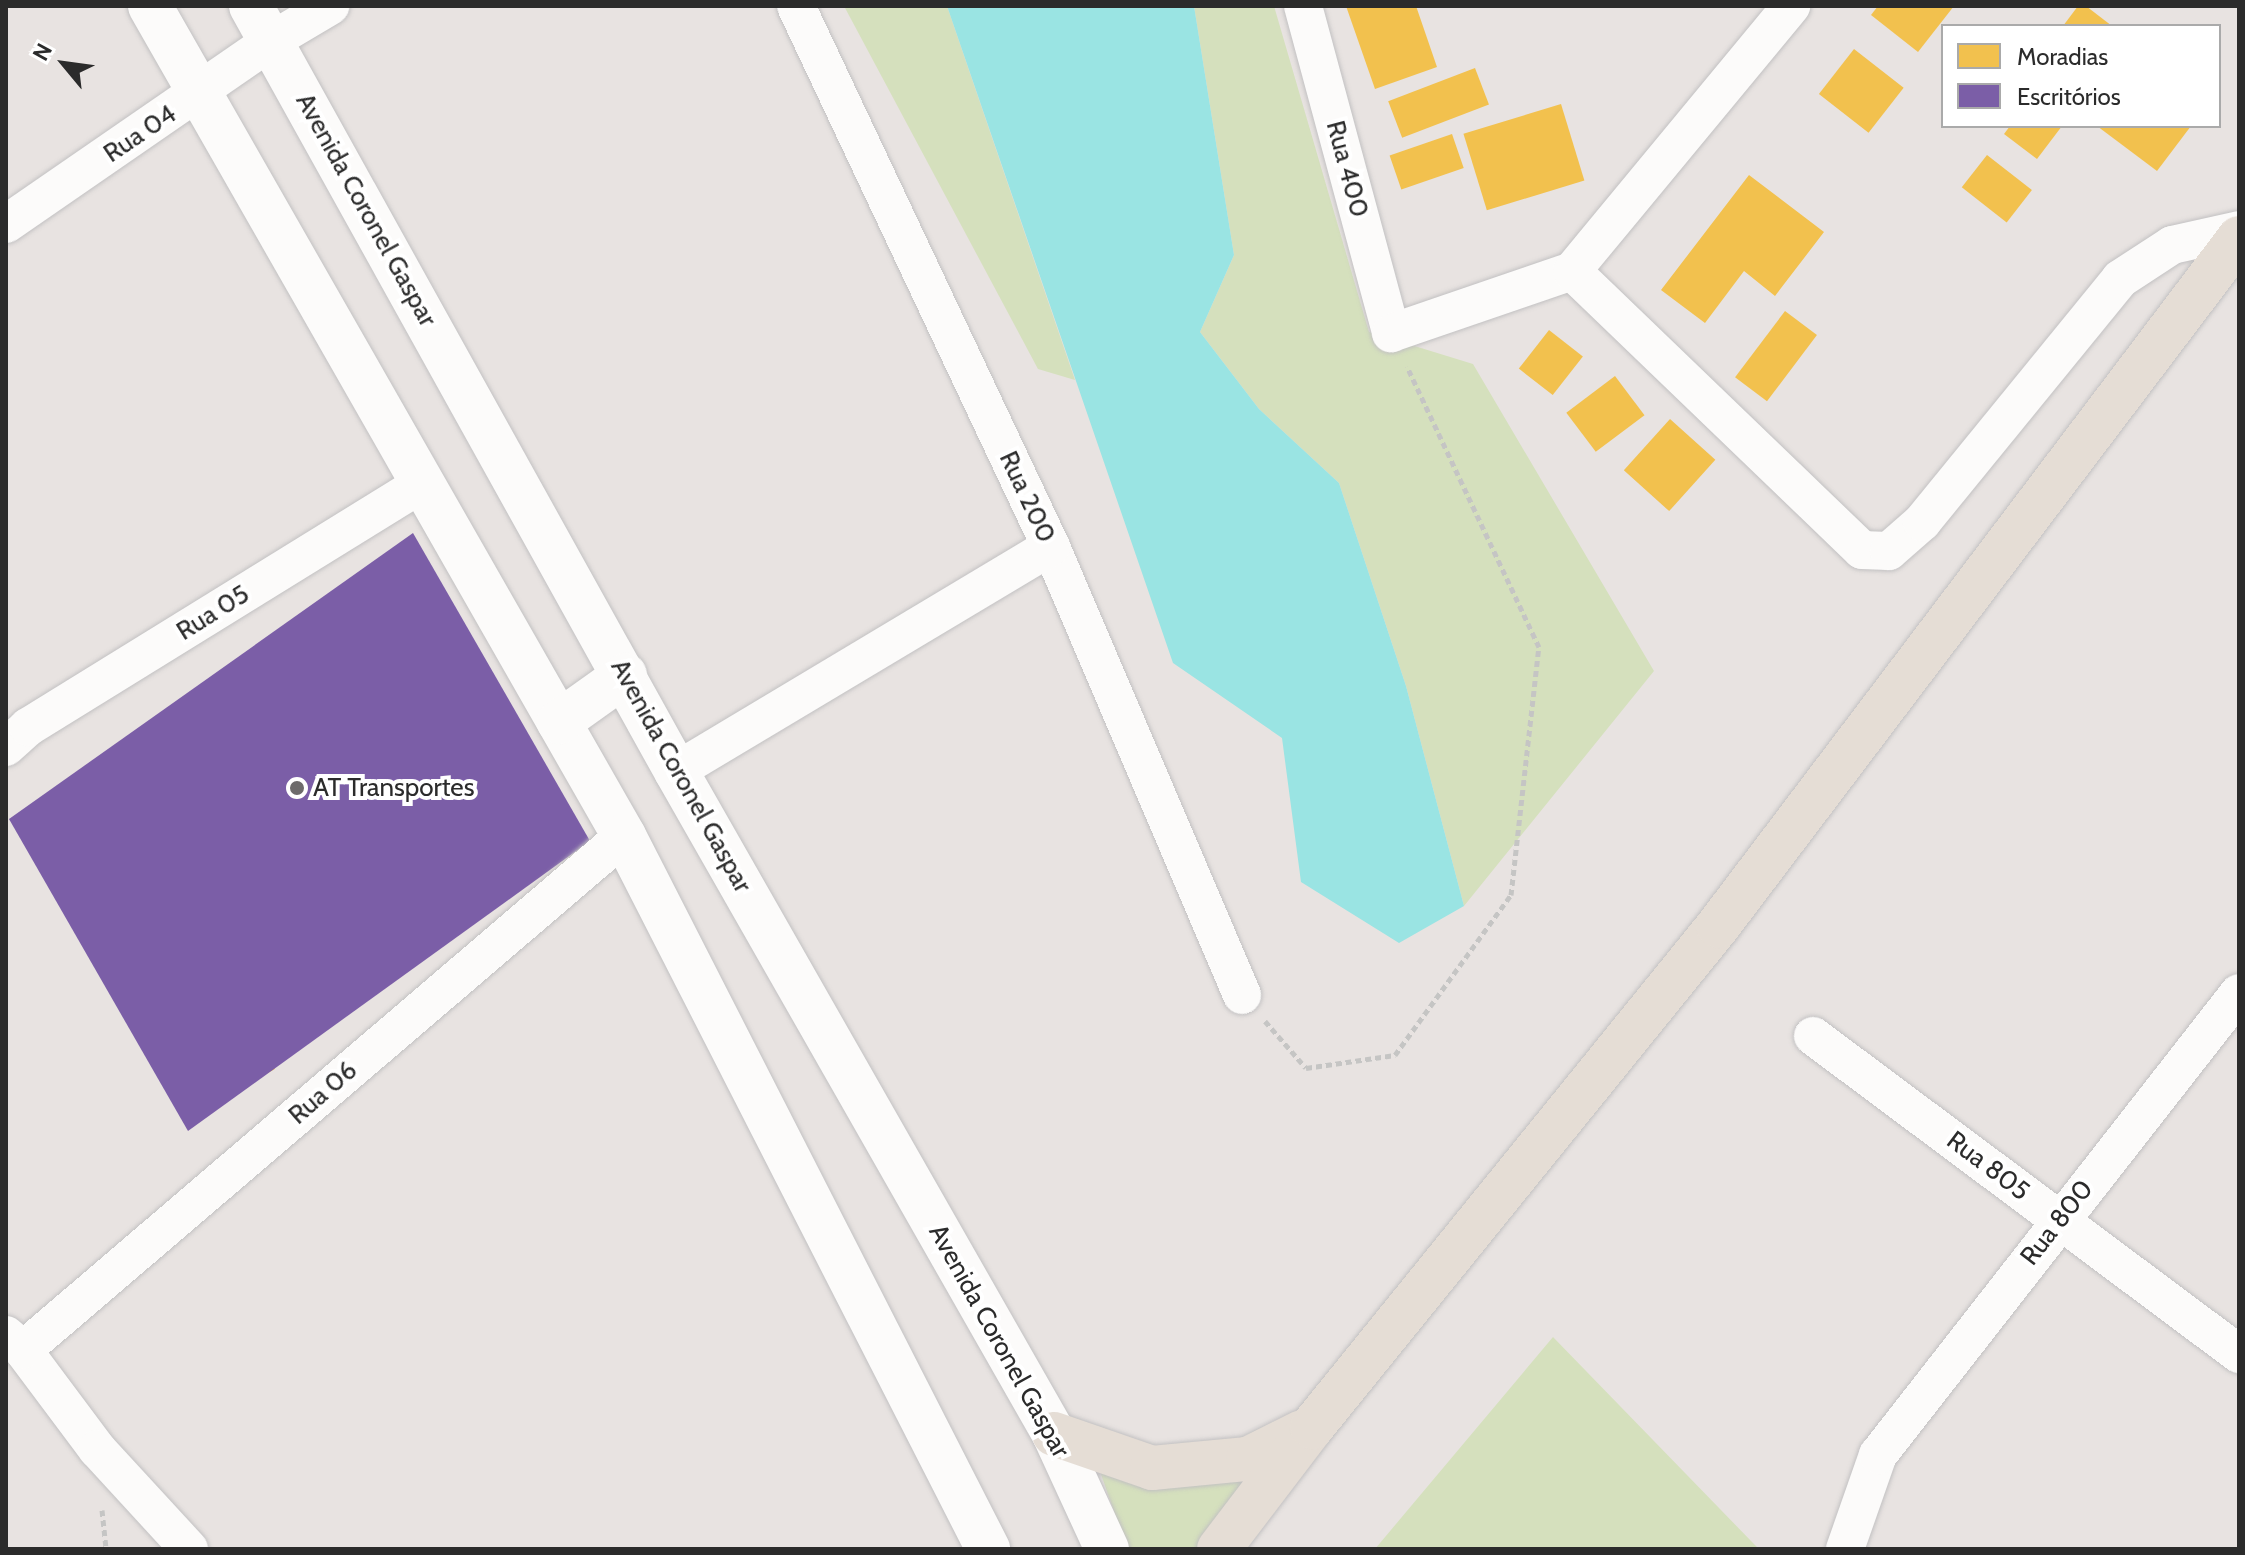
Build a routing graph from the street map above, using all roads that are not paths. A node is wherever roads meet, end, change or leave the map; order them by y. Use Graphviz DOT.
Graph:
graph roads {
  1 [pos="150,6"];
  2 [pos="330,6"];
  3 [pos="796,6"];
  4 [pos="1303,6"];
  5 [pos="1791,6"];
  6 [pos="261,23"];
  7 [pos="200,93"];
  8 [pos="6,224"];
  9 [pos="2239,230"];
  10 [pos="2239,238"];
  11 [pos="1572,271"];
  12 [pos="423,483"];
  13 [pos="1051,547"];
  14 [pos="625,675"];
  15 [pos="559,722"];
  16 [pos="13,725"];
  17 [pos="676,771"];
  18 [pos="624,836"];
  19 [pos="2239,993"];
  20 [pos="1242,995"];
  21 [pos="1813,1036"];
  22 [pos="2059,1220"];
  23 [pos="15,1343"];
  24 [pos="2239,1354"];
  25 [pos="1312,1427"];
  26 [pos="1054,1434"];
  27 [pos="189,1549"];
  28 [pos="988,1549"];
  29 [pos="1107,1549"];
  30 [pos="1219,1549"];
  31 [pos="1845,1549"];
  1 -- 7 [label="street"];
  2 -- 6 [label="street, Rua 04"];
  3 -- 13 [label="street, Rua 200"];
  4 -- 11 [label="street, Rua 400"];
  5 -- 11 [label="street"];
  6 -- 7 [label="street, Rua 04"];
  6 -- 14 [label="street, Avenida Coronel Gaspar"];
  7 -- 8 [label="street, Rua 04"];
  7 -- 12 [label="street"];
  9 -- 11 [label="street"];
  10 -- 25 [label="main road"];
  12 -- 15 [label="street"];
  12 -- 16 [label="street, Rua 05"];
  13 -- 17 [label="street"];
  13 -- 20 [label="street, Rua 200"];
  14 -- 15 [label="street"];
  14 -- 17 [label="street, Avenida Coronel Gaspar"];
  15 -- 18 [label="street"];
  17 -- 26 [label="street, Avenida Coronel Gaspar"];
  18 -- 23 [label="street, Rua 06"];
  18 -- 28 [label="street"];
  19 -- 22 [label="street, Rua 800"];
  21 -- 22 [label="street, Rua 805"];
  22 -- 24 [label="street, Rua 805"];
  22 -- 31 [label="street, Rua 800"];
  23 -- 27 [label="street"];
  25 -- 26 [label="main road"];
  25 -- 30 [label="main road"];
  26 -- 29 [label="street, Avenida Coronel Gaspar"];
}
